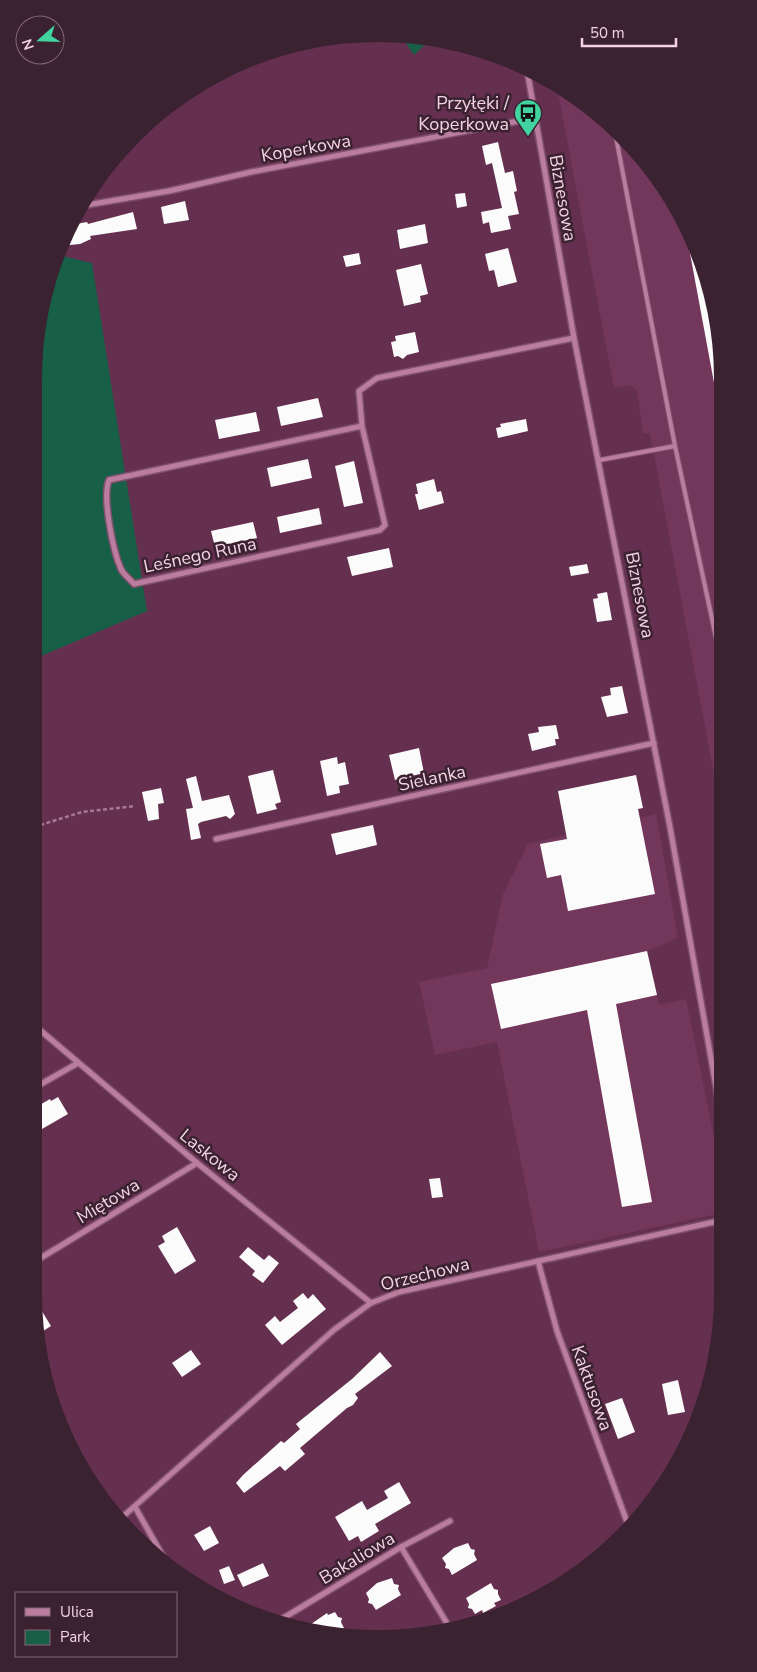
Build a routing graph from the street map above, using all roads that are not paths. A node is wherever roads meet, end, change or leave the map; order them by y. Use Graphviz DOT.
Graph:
graph roads {
  1 [pos="528,78"];
  2 [pos="536,118"];
  3 [pos="617,142"];
  4 [pos="92,204"];
  5 [pos="574,338"];
  6 [pos="362,426"];
  7 [pos="675,446"];
  8 [pos="600,460"];
  9 [pos="714,628"];
  10 [pos="654,743"];
  11 [pos="216,839"];
  12 [pos="42,1032"];
  13 [pos="78,1063"];
  14 [pos="714,1076"];
  15 [pos="42,1083"];
  16 [pos="197,1163"];
  17 [pos="714,1222"];
  18 [pos="42,1257"];
  19 [pos="538,1261"];
  20 [pos="371,1303"];
  21 [pos="135,1507"];
  22 [pos="126,1515"];
  23 [pos="626,1520"];
  24 [pos="450,1522"];
  25 [pos="157,1546"];
  26 [pos="401,1547"];
  27 [pos="286,1616"];
  28 [pos="446,1622"];
  1 -- 2 [label="street, Biznesowa"];
  2 -- 4 [label="street, Koperkowa"];
  2 -- 5 [label="street, Biznesowa"];
  3 -- 7 [label="lane"];
  5 -- 6 [label="street, Leśnego Runa"];
  5 -- 8 [label="street, Biznesowa"];
  6 -- 6 [label="street, Leśnego Runa"];
  7 -- 8 [label="lane"];
  7 -- 9 [label="lane"];
  8 -- 10 [label="street, Biznesowa"];
  10 -- 11 [label="street, Sielanka"];
  10 -- 14 [label="street, Biznesowa"];
  12 -- 13 [label="street, Laskowa"];
  13 -- 15 [label="street"];
  13 -- 16 [label="street, Laskowa"];
  16 -- 18 [label="street, Miętowa"];
  16 -- 20 [label="street, Laskowa"];
  17 -- 19 [label="street, Orzechowa"];
  19 -- 20 [label="street, Orzechowa"];
  19 -- 23 [label="street, Kaktusowa"];
  20 -- 21 [label="street, Orzechowa"];
  21 -- 22 [label="street, Orzechowa"];
  21 -- 25 [label="street"];
  24 -- 26 [label="street, Bakaliowa"];
  26 -- 27 [label="street, Bakaliowa"];
  26 -- 28 [label="street"];
}
